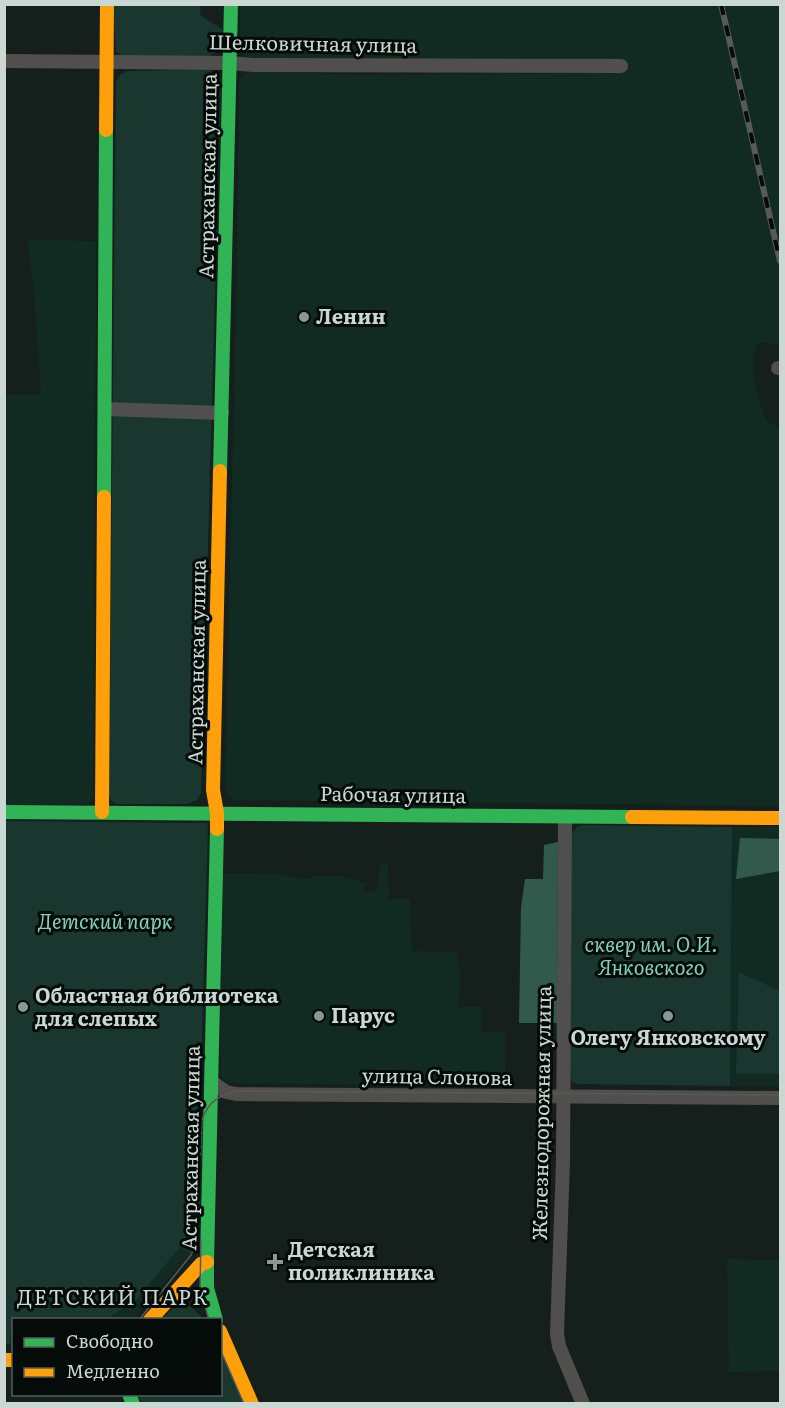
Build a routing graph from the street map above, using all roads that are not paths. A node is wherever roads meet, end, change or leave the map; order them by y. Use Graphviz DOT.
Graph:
graph roads {
  1 [pos="107,4"];
  2 [pos="231,4"];
  3 [pos="4,61"];
  4 [pos="108,62"];
  5 [pos="230,63"];
  6 [pos="621,66"];
  7 [pos="105,409"];
  8 [pos="222,413"];
  9 [pos="4,812"];
  10 [pos="102,812"];
  11 [pos="217,813"];
  12 [pos="565,817"];
  13 [pos="780,818"];
  14 [pos="212,1082"];
  15 [pos="236,1094"];
  16 [pos="563,1098"];
  17 [pos="780,1098"];
  18 [pos="212,1105"];
  19 [pos="207,1262"];
  20 [pos="152,1318"];
  21 [pos="215,1318"];
  22 [pos="222,1336"];
  23 [pos="252,1404"];
  24 [pos="583,1404"];
  1 -- 4 [label="main road"];
  2 -- 5 [label="main road, Астраханская улица"];
  3 -- 4 [label="street, Шелковичная улица"];
  4 -- 5 [label="street, Шелковичная улица"];
  4 -- 7 [label="main road"];
  5 -- 6 [label="street, Шелковичная улица"];
  5 -- 8 [label="main road, Астраханская улица"];
  7 -- 8 [label="street"];
  7 -- 10 [label="main road"];
  8 -- 11 [label="main road, Астраханская улица"];
  9 -- 10 [label="main road, Рабочая улица"];
  10 -- 11 [label="main road, Рабочая улица"];
  11 -- 12 [label="main road, Рабочая улица"];
  11 -- 14 [label="main road, Астраханская улица"];
  12 -- 13 [label="main road, Рабочая улица"];
  12 -- 16 [label="street, Железнодорожная улица"];
  14 -- 15 [label="street, улица Слонова"];
  14 -- 18 [label="main road, Астраханская улица"];
  15 -- 16 [label="street, улица Слонова"];
  15 -- 18 [label="street, улица Слонова"];
  16 -- 17 [label="street, улица Слонова"];
  16 -- 24 [label="street, Железнодорожная улица"];
  18 -- 19 [label="main road, Астраханская улица"];
  19 -- 20 [label="main road"];
  19 -- 21 [label="main road, Астраханская улица"];
  22 -- 23 [label="main road"];
}
